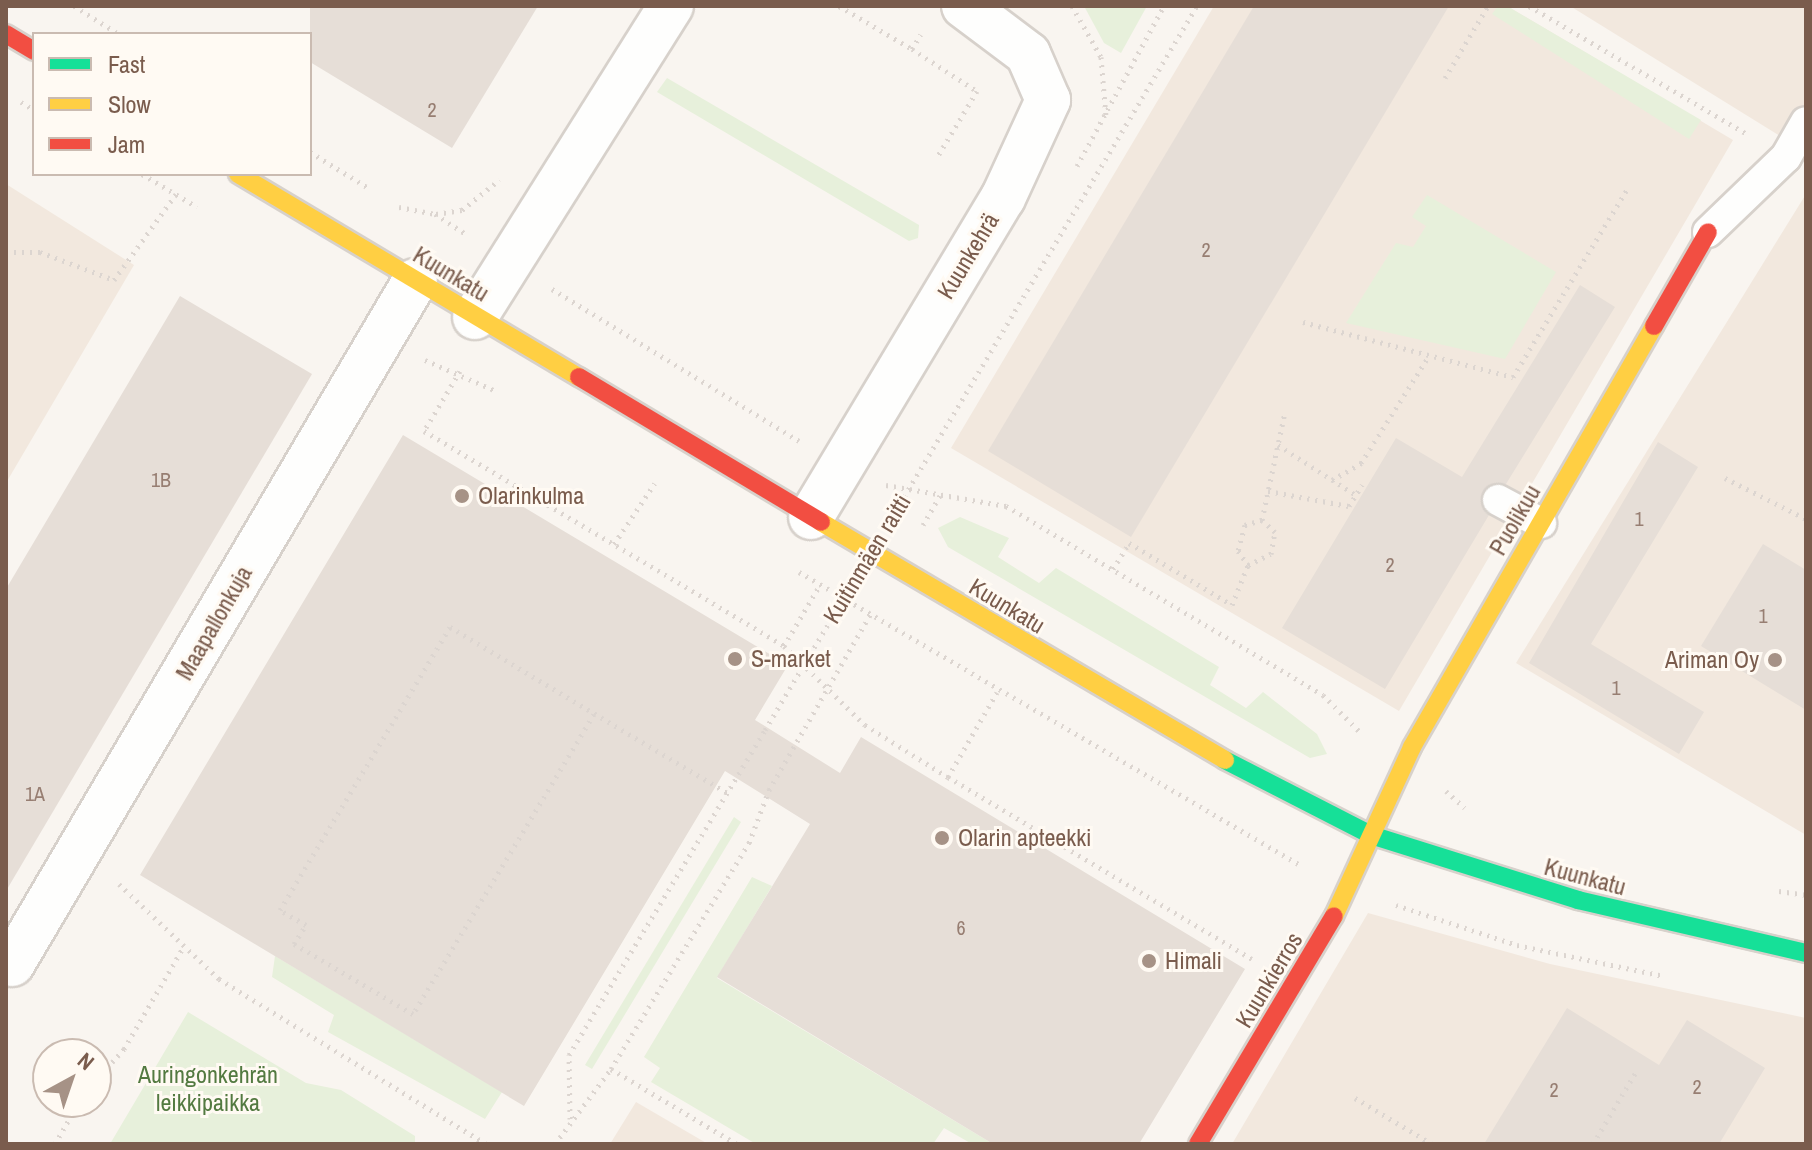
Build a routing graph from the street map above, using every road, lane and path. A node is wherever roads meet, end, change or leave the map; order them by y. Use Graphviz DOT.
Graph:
graph roads {
  1 [pos="74,6"];
  2 [pos="671,6"];
  3 [pos="839,6"];
  4 [pos="964,6"];
  5 [pos="1072,6"];
  6 [pos="1164,6"];
  7 [pos="1197,6"];
  8 [pos="1488,6"];
  9 [pos="926,28"];
  10 [pos="116,32"];
  11 [pos="6,34"];
  12 [pos="912,49"];
  13 [pos="32,50"];
  14 [pos="1445,78"];
  15 [pos="1806,122"];
  16 [pos="312,153"];
  17 [pos="936,159"];
  18 [pos="506,174"];
  19 [pos="241,176"];
  20 [pos="1629,186"];
  21 [pos="375,193"];
  22 [pos="176,194"];
  23 [pos="388,201"];
  24 [pos="435,214"];
  25 [pos="1708,232"];
  26 [pos="6,252"];
  27 [pos="510,262"];
  28 [pos="415,281"];
  29 [pos="475,317"];
  30 [pos="1303,322"];
  31 [pos="1429,356"];
  32 [pos="460,371"];
  33 [pos="1285,412"];
  34 [pos="1278,445"];
  35 [pos="841,467"];
  36 [pos="1725,478"];
  37 [pos="1332,480"];
  38 [pos="655,483"];
  39 [pos="1362,485"];
  40 [pos="1268,491"];
  41 [pos="1356,495"];
  42 [pos="1498,500"];
  43 [pos="811,517"];
  44 [pos="1806,519"];
  45 [pos="1262,520"];
  46 [pos="1541,523"];
  47 [pos="614,544"];
  48 [pos="1248,565"];
  49 [pos="1113,569"];
  50 [pos="820,585"];
  51 [pos="784,646"];
  52 [pos="827,689"];
  53 [pos="997,692"];
  54 [pos="594,714"];
  55 [pos="1404,765"];
  56 [pos="948,777"];
  57 [pos="727,793"];
  58 [pos="1478,817"];
  59 [pos="1371,835"];
  60 [pos="78,856"];
  61 [pos="1304,868"];
  62 [pos="1302,883"];
  63 [pos="1760,888"];
  64 [pos="1806,895"];
  65 [pos="184,946"];
  66 [pos="1267,950"];
  67 [pos="1806,953"];
  68 [pos="12,964"];
  69 [pos="112,1062"];
  70 [pos="611,1069"];
  71 [pos="1636,1072"];
  72 [pos="1355,1098"];
  73 [pos="70,1118"];
  74 [pos="570,1120"];
  75 [pos="55,1144"];
  76 [pos="486,1144"];
  77 [pos="555,1144"];
  78 [pos="737,1144"];
  79 [pos="1198,1144"];
  80 [pos="1432,1144"];
  81 [pos="1593,1144"];
  1 -- 10 [label="path"];
  2 -- 27 [label="street"];
  3 -- 12 [label="path"];
  4 -- 35 [label="street, Kuunkehrä"];
  5 -- 6 [label="path"];
  7 -- 57 [label="path, Kuitinmäen raitti, bridge"];
  8 -- 14 [label="path"];
  9 -- 12 [label="path"];
  11 -- 13 [label="main road"];
  12 -- 17 [label="path"];
  15 -- 25 [label="lane"];
  16 -- 21 [label="path"];
  18 -- 24 [label="path"];
  19 -- 28 [label="main road, Kuunkatu"];
  20 -- 31 [label="path"];
  22 -- 26 [label="path"];
  23 -- 24 [label="path"];
  24 -- 27 [label="path"];
  25 -- 46 [label="main road, Puolikuu"];
  27 -- 29 [label="street"];
  27 -- 35 [label="path"];
  28 -- 29 [label="main road, Kuunkatu"];
  28 -- 60 [label="street, Maapallonkuja"];
  29 -- 43 [label="main road, Kuunkatu"];
  30 -- 31 [label="path"];
  31 -- 37 [label="path"];
  32 -- 47 [label="path"];
  33 -- 34 [label="path"];
  34 -- 37 [label="path"];
  34 -- 40 [label="path"];
  35 -- 43 [label="street, Kuunkehrä"];
  35 -- 49 [label="path"];
  36 -- 44 [label="path"];
  37 -- 41 [label="path"];
  38 -- 47 [label="path"];
  39 -- 41 [label="path"];
  40 -- 41 [label="path"];
  40 -- 45 [label="path"];
  42 -- 46 [label="lane"];
  43 -- 59 [label="main road, Kuunkatu"];
  45 -- 48 [label="path"];
  45 -- 48 [label="path"];
  46 -- 55 [label="main road, Puolikuu"];
  47 -- 51 [label="path"];
  48 -- 49 [label="path"];
  49 -- 55 [label="path"];
  50 -- 51 [label="path"];
  51 -- 52 [label="path"];
  52 -- 56 [label="path"];
  52 -- 70 [label="path"];
  53 -- 56 [label="path"];
  54 -- 54 [label="path"];
  54 -- 57 [label="path"];
  55 -- 58 [label="path"];
  55 -- 59 [label="main road, Puolikuu"];
  56 -- 66 [label="path"];
  57 -- 74 [label="path, Kuitinmäen raitti"];
  59 -- 67 [label="main road, Kuunkatu"];
  59 -- 79 [label="main road, Kuunkierros"];
  60 -- 65 [label="path"];
  60 -- 68 [label="street, Maapallonkuja"];
  61 -- 62 [label="path"];
  63 -- 64 [label="path"];
  65 -- 69 [label="path"];
  65 -- 76 [label="path"];
  70 -- 74 [label="path"];
  70 -- 78 [label="path"];
  71 -- 81 [label="path"];
  72 -- 80 [label="path"];
  73 -- 75 [label="path"];
  74 -- 77 [label="path"];
}
